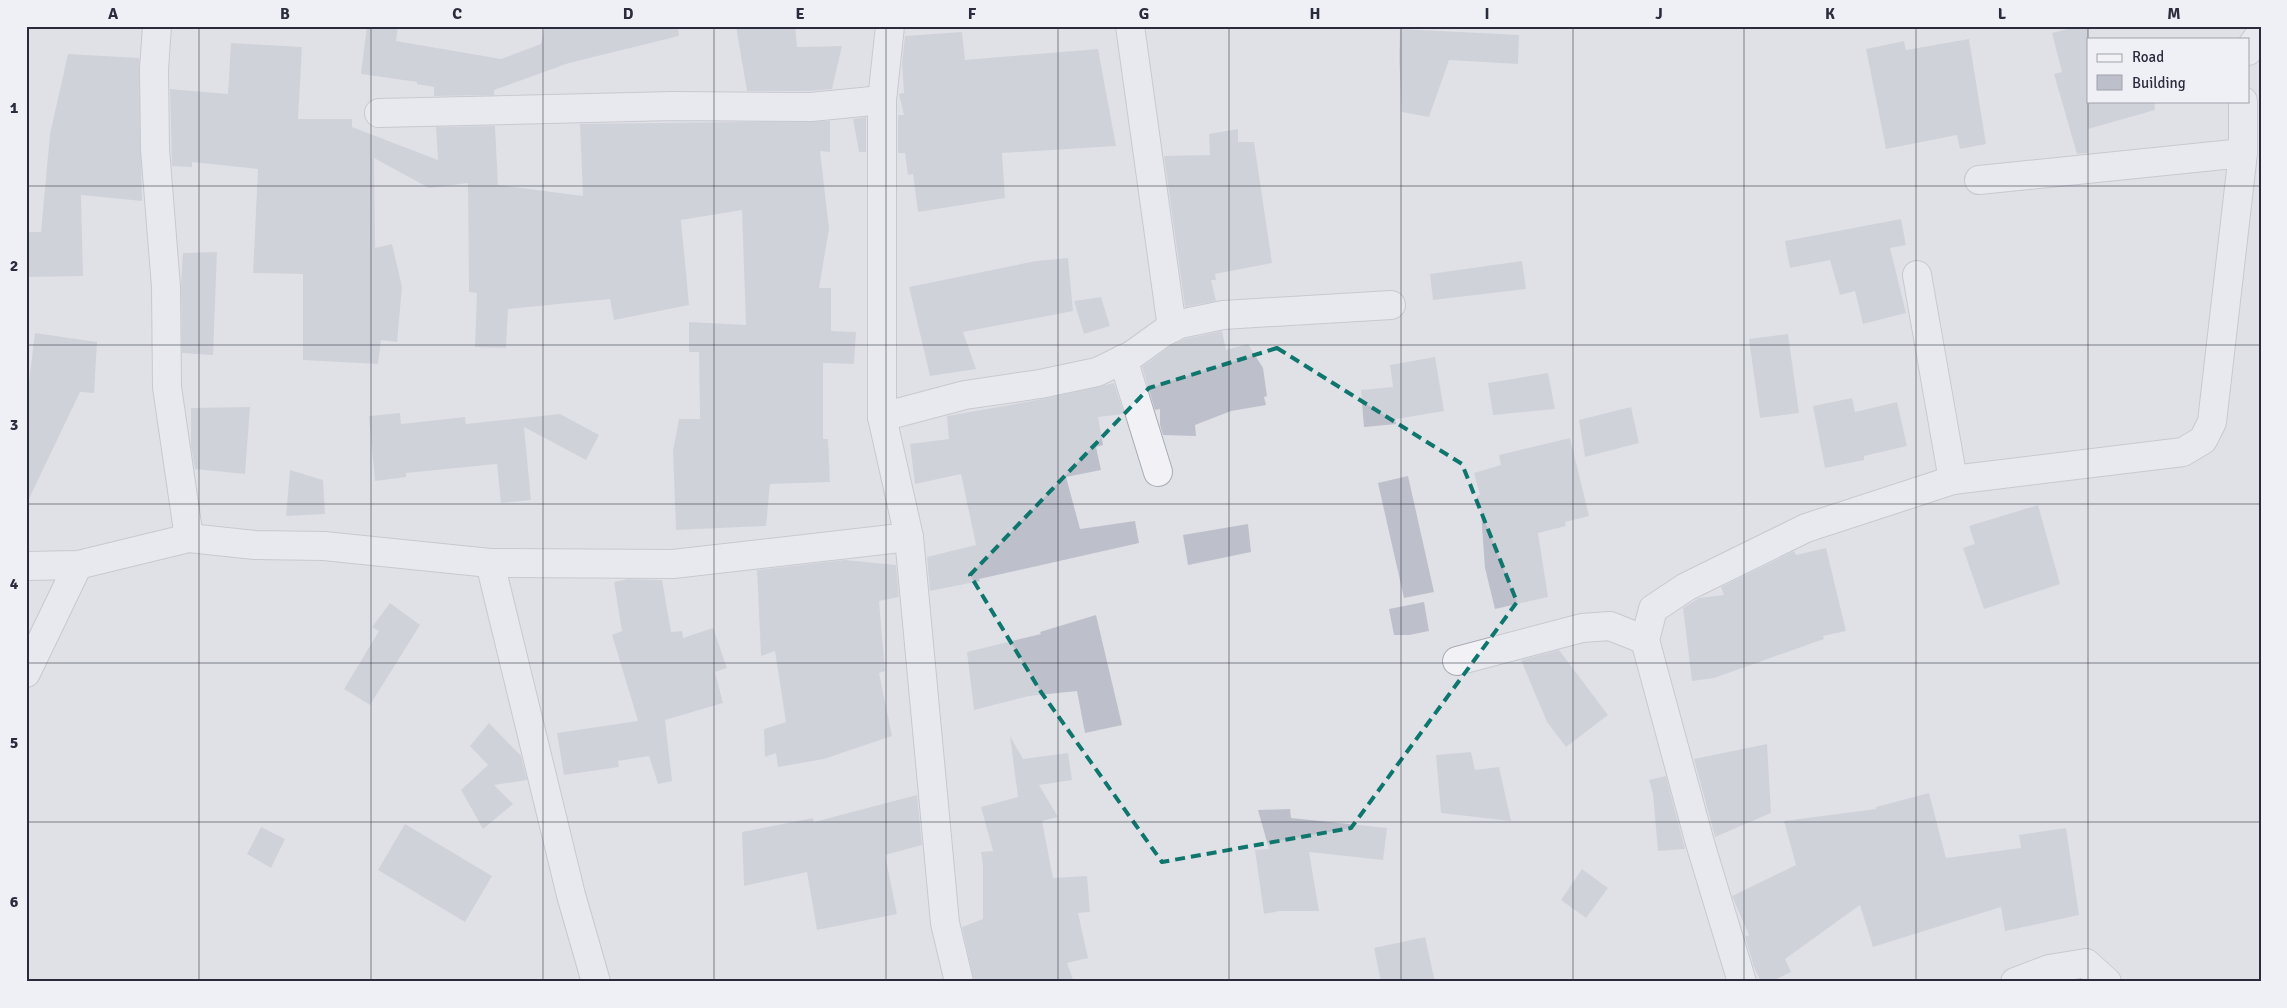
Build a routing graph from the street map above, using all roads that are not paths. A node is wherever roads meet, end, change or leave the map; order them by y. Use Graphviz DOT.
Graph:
graph roads {
  1 [pos="157,26"];
  2 [pos="890,26"];
  3 [pos="1130,26"];
  4 [pos="2261,33"];
  5 [pos="2250,48"];
  6 [pos="882,100"];
  7 [pos="2243,102"];
  8 [pos="379,113"];
  9 [pos="2243,153"];
  10 [pos="1979,180"];
  11 [pos="1917,275"];
  12 [pos="1391,305"];
  13 [pos="1172,328"];
  14 [pos="1124,359"];
  15 [pos="882,417"];
  16 [pos="1158,472"];
  17 [pos="1952,480"];
  18 [pos="909,537"];
  19 [pos="189,538"];
  20 [pos="490,563"];
  21 [pos="78,565"];
  22 [pos="26,566"];
  23 [pos="1645,640"];
  24 [pos="1457,661"];
  25 [pos="26,673"];
  26 [pos="596,982"];
  27 [pos="959,982"];
  28 [pos="1742,982"];
  29 [pos="2014,982"];
  30 [pos="2107,982"];
  1 -- 19 [label="street"];
  2 -- 6 [label="street"];
  3 -- 13 [label="street"];
  4 -- 5 [label="street"];
  6 -- 8 [label="street"];
  6 -- 15 [label="street"];
  7 -- 9 [label="street"];
  9 -- 10 [label="street"];
  9 -- 17 [label="street"];
  11 -- 17 [label="street"];
  12 -- 13 [label="street"];
  13 -- 14 [label="street"];
  14 -- 15 [label="street"];
  14 -- 16 [label="street"];
  15 -- 18 [label="street"];
  17 -- 23 [label="street"];
  18 -- 20 [label="street"];
  18 -- 27 [label="street"];
  19 -- 20 [label="street"];
  19 -- 21 [label="street"];
  20 -- 26 [label="street"];
  21 -- 22 [label="street"];
  21 -- 25 [label="street"];
  23 -- 24 [label="street"];
  23 -- 28 [label="street"];
  29 -- 30 [label="street"];
}
